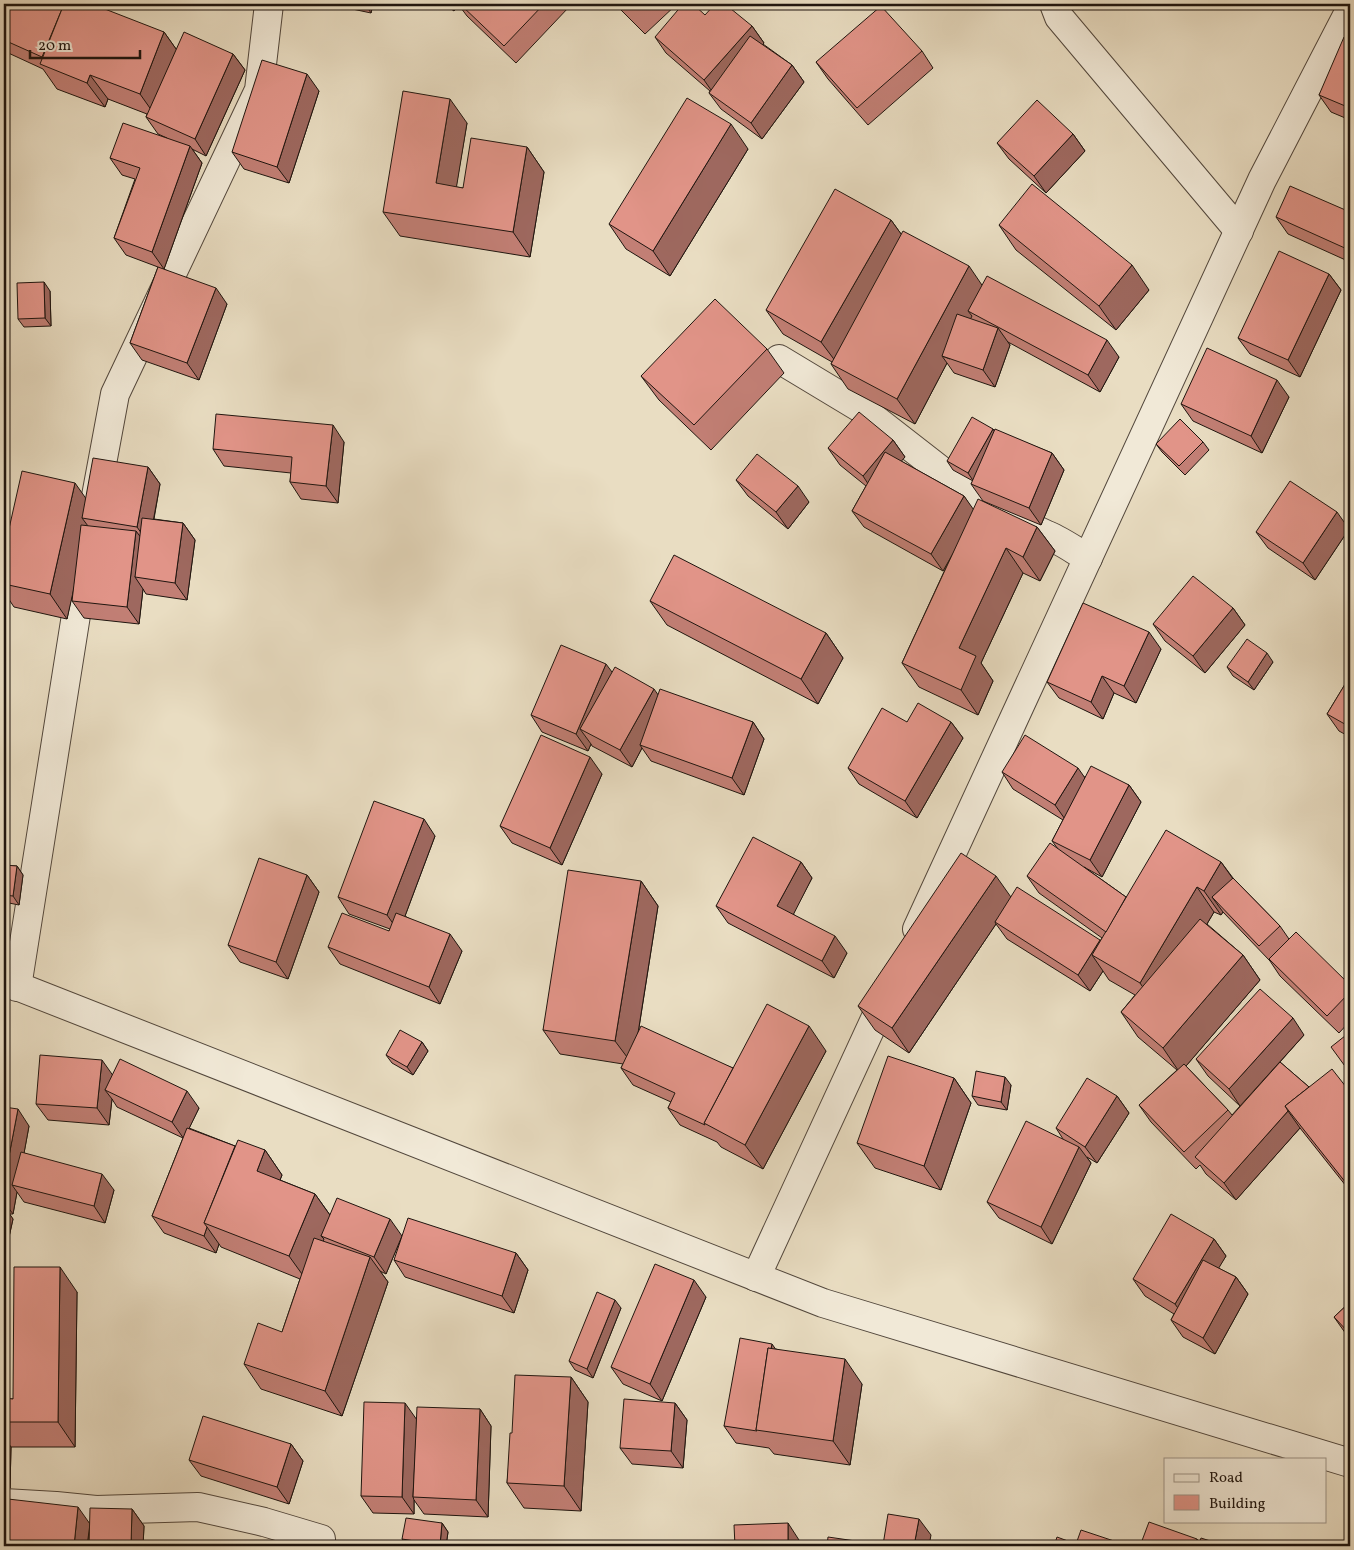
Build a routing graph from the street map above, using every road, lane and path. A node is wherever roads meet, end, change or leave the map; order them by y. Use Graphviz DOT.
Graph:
graph roads {
  1 [pos="269,4"];
  2 [pos="1054,4"];
  3 [pos="1350,10"];
  4 [pos="1239,231"];
  5 [pos="778,358"];
  6 [pos="1088,558"];
  7 [pos="11,984"];
  8 [pos="756,1277"];
  9 [pos="1350,1463"];
  10 [pos="4,1503"];
  11 [pos="321,1539"];
  1 -- 7 [label="street"];
  2 -- 4 [label="street"];
  3 -- 4 [label="street"];
  4 -- 6 [label="street"];
  5 -- 6 [label="street"];
  6 -- 8 [label="street"];
  7 -- 8 [label="street"];
  8 -- 9 [label="street"];
  10 -- 11 [label="street"];
}
